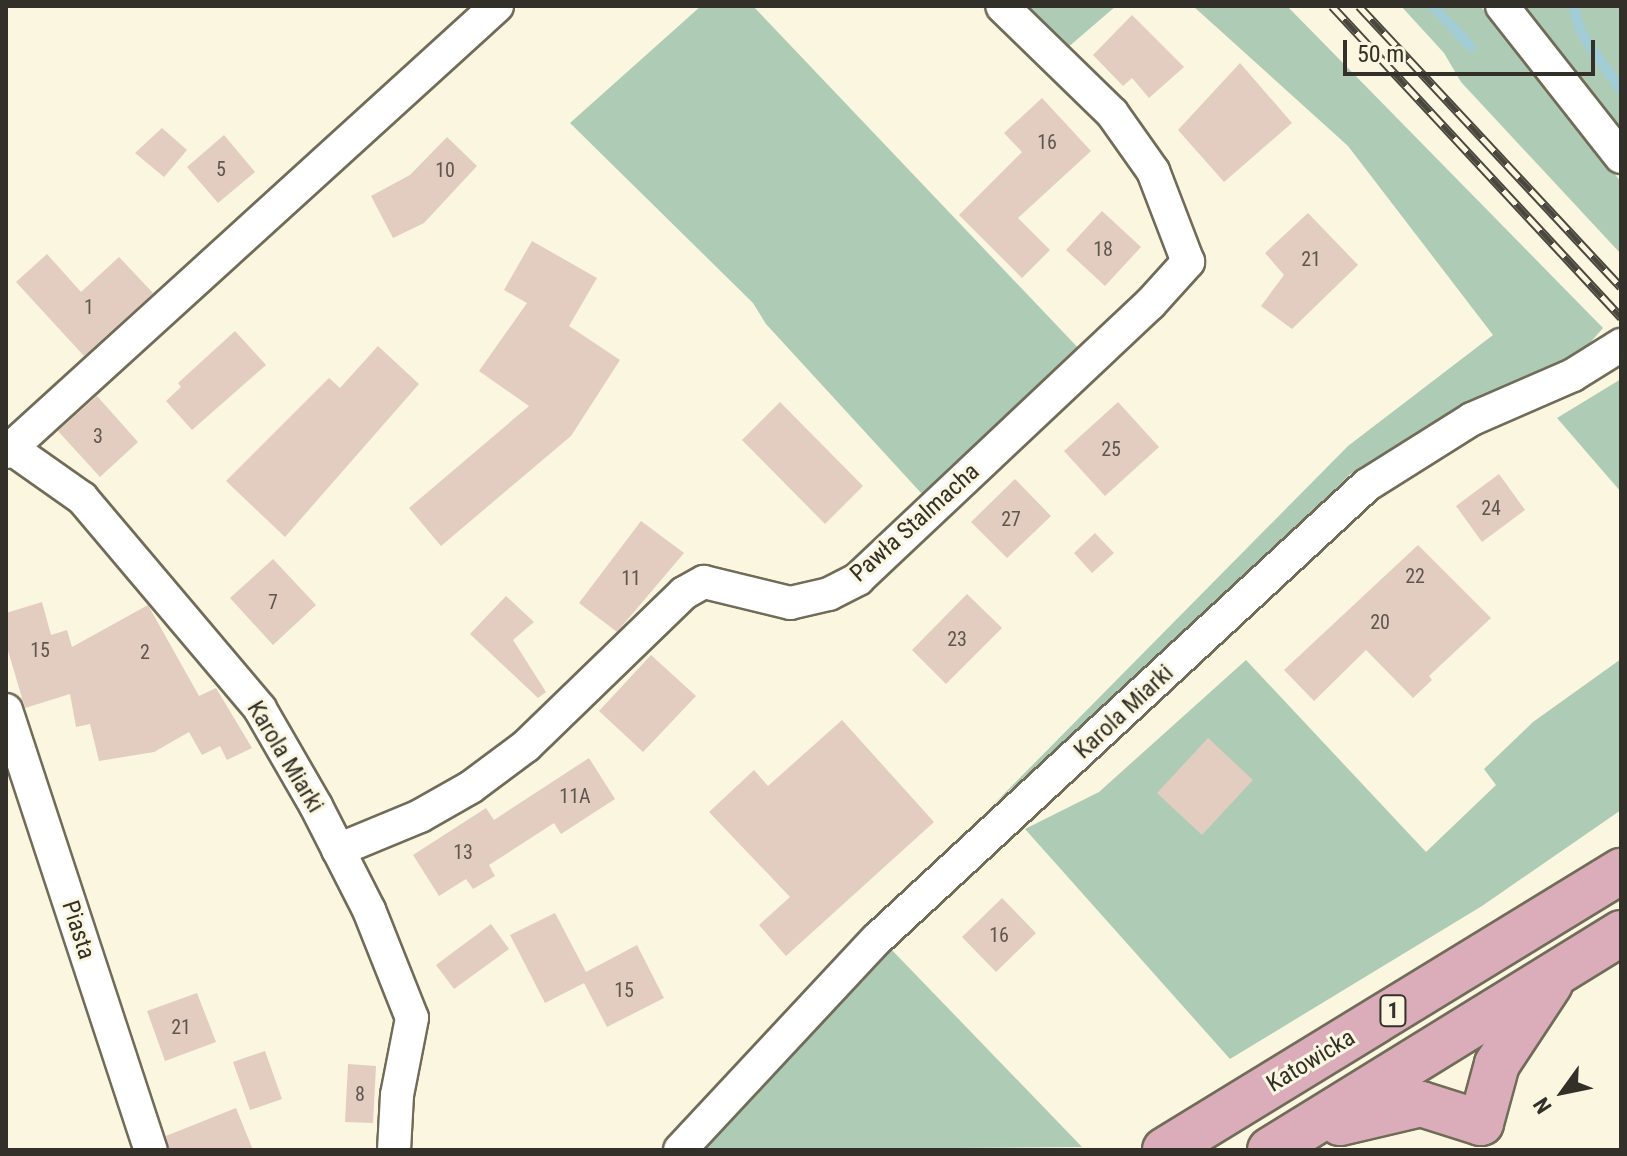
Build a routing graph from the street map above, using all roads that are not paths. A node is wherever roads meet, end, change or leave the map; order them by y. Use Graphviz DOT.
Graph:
graph roads {
  1 [pos="497,6"];
  2 [pos="1002,6"];
  3 [pos="1502,6"];
  4 [pos="1621,157"];
  5 [pos="1621,345"];
  6 [pos="9,450"];
  7 [pos="6,710"];
  8 [pos="338,850"];
  9 [pos="1621,871"];
  10 [pos="1621,933"];
  11 [pos="1556,973"];
  12 [pos="1279,1144"];
  13 [pos="151,1150"];
  14 [pos="394,1150"];
  15 [pos="680,1150"];
  16 [pos="1165,1150"];
  1 -- 6 [label="street"];
  2 -- 8 [label="street, Pawła Stalmacha"];
  3 -- 4 [label="street"];
  5 -- 15 [label="street, Karola Miarki"];
  6 -- 8 [label="street, Karola Miarki"];
  7 -- 13 [label="street, Piasta"];
  8 -- 14 [label="street, Karola Miarki"];
  9 -- 16 [label="main road, Katowicka / 1"];
  10 -- 11 [label="main road, 1"];
  11 -- 12 [label="main road, 1"];
  11 -- 12 [label="main road"];
}
